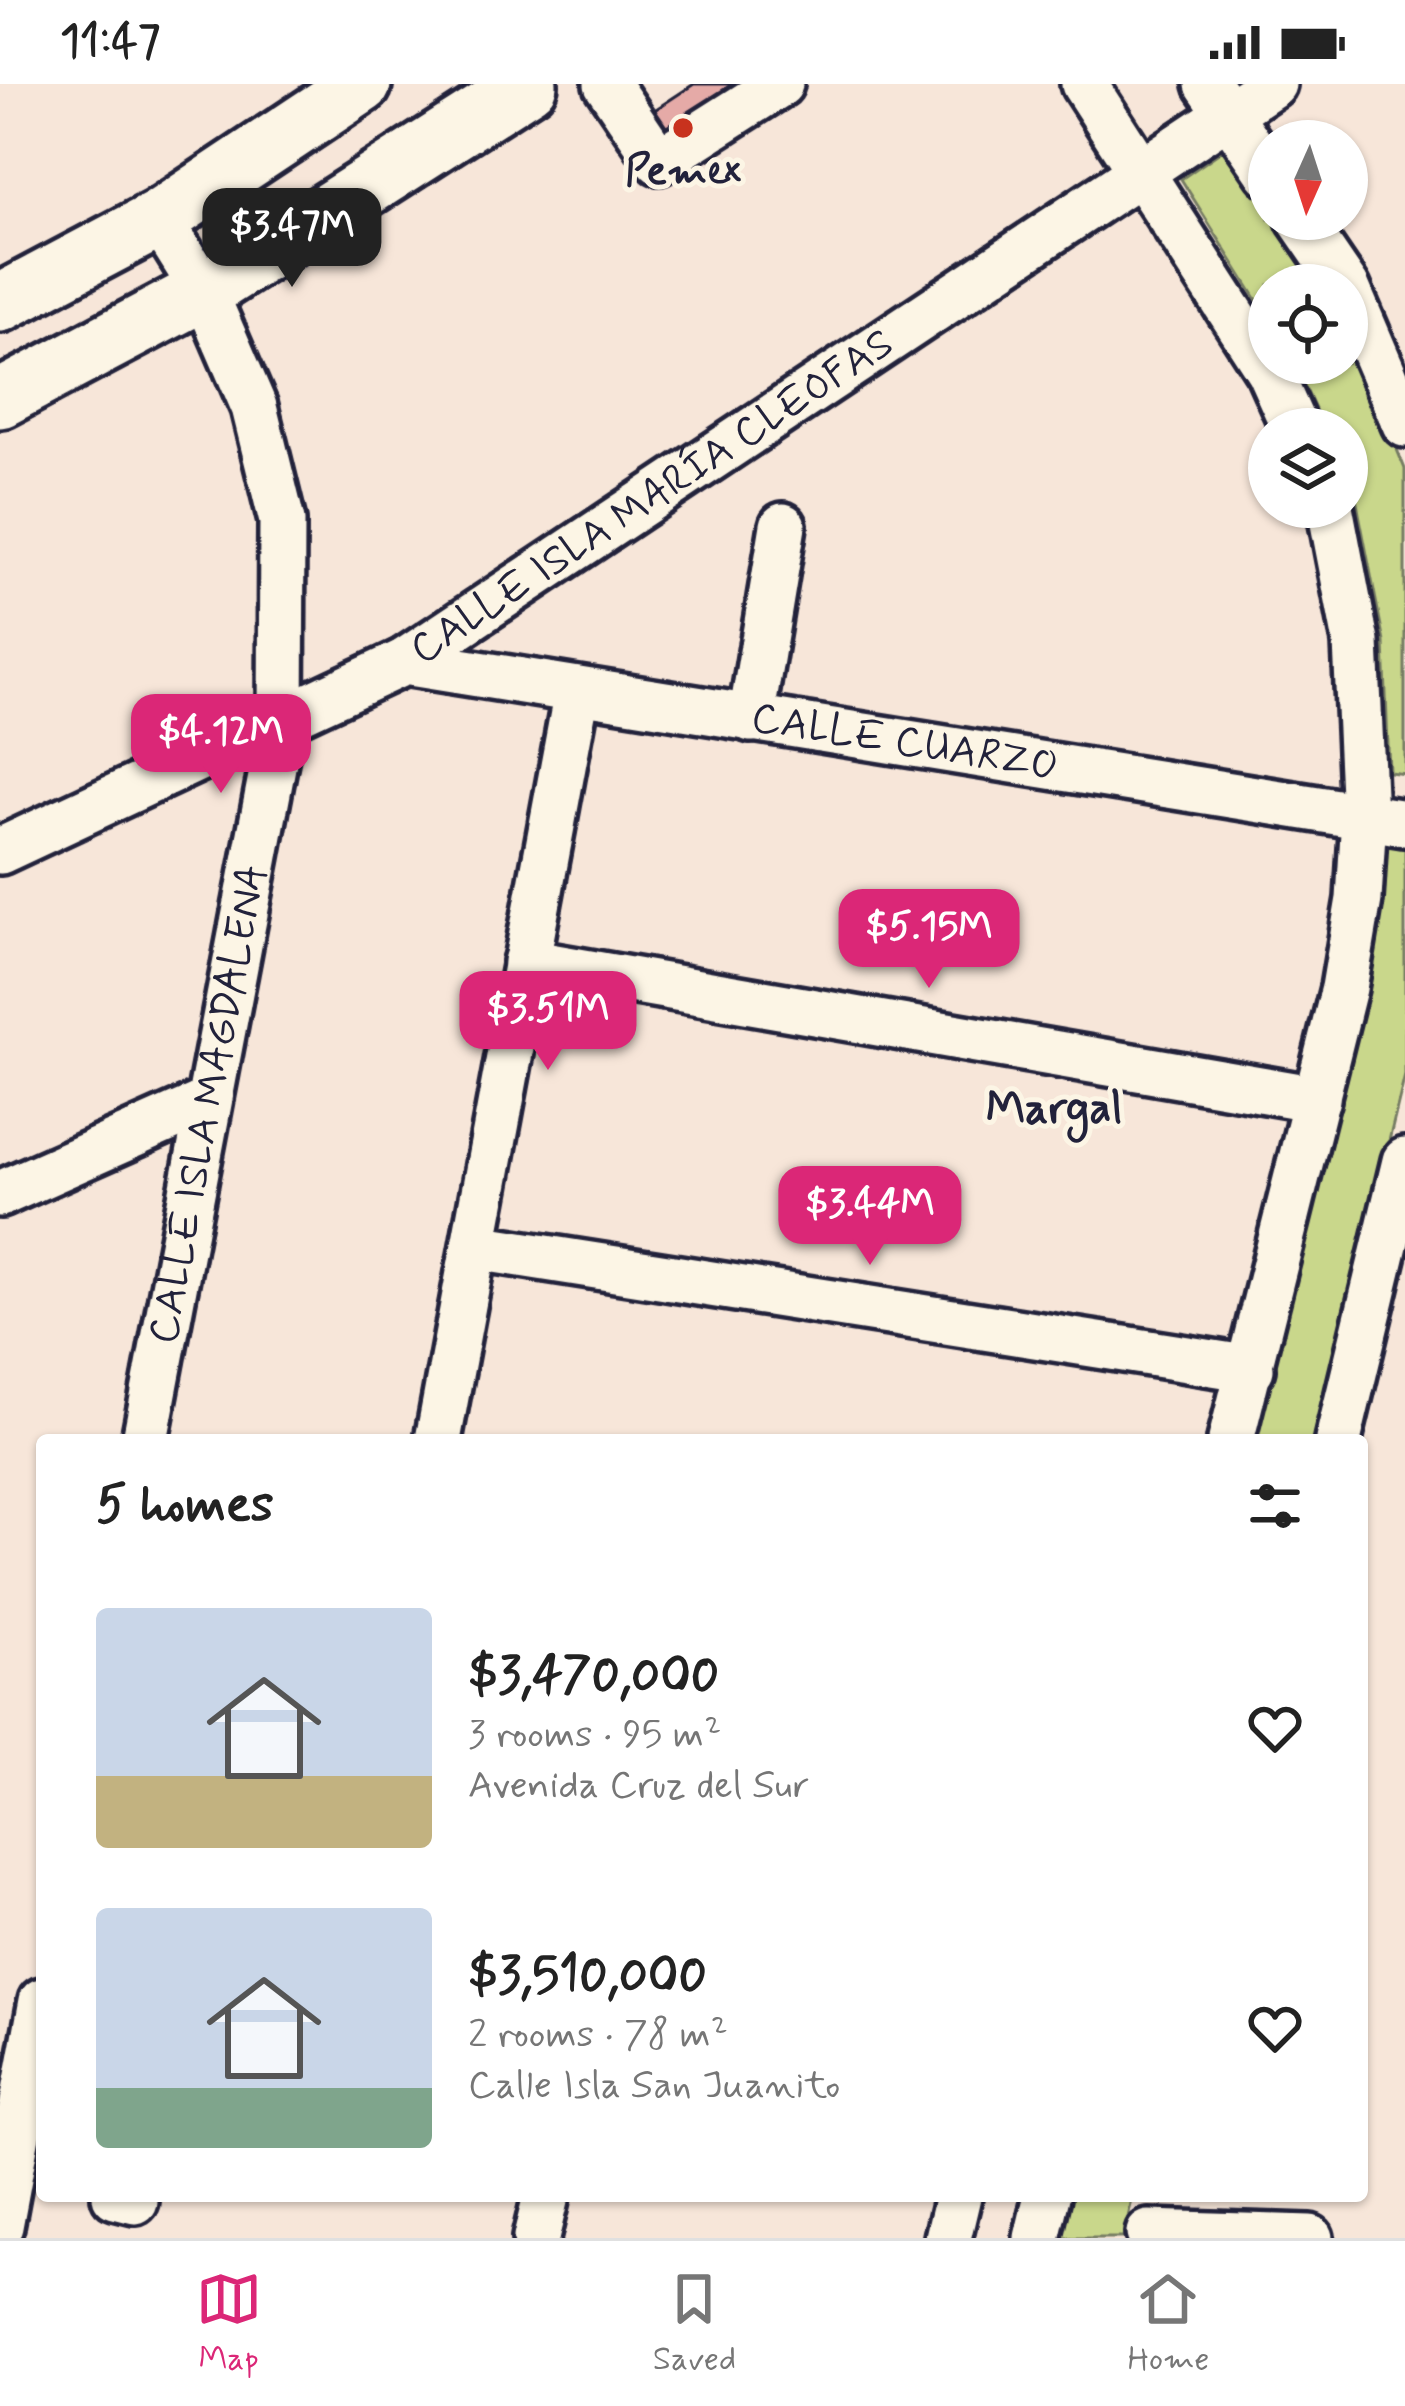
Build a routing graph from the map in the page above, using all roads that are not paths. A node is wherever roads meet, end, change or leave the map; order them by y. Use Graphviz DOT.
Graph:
graph roads {
  1 [pos="362,84"];
  2 [pos="528,84"];
  3 [pos="607,84"];
  4 [pos="779,84"];
  5 [pos="1084,84"];
  6 [pos="1273,84"];
  7 [pos="1218,99"];
  8 [pos="1248,143"];
  9 [pos="1142,171"];
  10 [pos="159,219"];
  11 [pos="203,292"];
  12 [pos="0,303"];
  13 [pos="1368,337"];
  14 [pos="0,399"];
  15 [pos="1286,408"];
  16 [pos="1405,424"];
  17 [pos="783,526"];
  18 [pos="1334,528"];
  19 [pos="404,662"];
  20 [pos="577,691"];
  21 [pos="751,719"];
  22 [pos="281,724"];
  23 [pos="1384,820"];
  24 [pos="0,851"];
  25 [pos="526,962"];
  26 [pos="1317,1099"];
  27 [pos="207,1102"];
  28 [pos="1405,1161"];
  29 [pos="0,1194"];
  30 [pos="476,1247"];
  31 [pos="1251,1369"];
  32 [pos="146,1434"];
  33 [pos="439,1434"];
  34 [pos="1233,1434"];
  35 [pos="1339,1434"];
  36 [pos="36,2044"];
  37 [pos="18,2170"];
  38 [pos="545,2202"];
  39 [pos="957,2202"];
  40 [pos="1046,2202"];
  41 [pos="1152,2222"];
  42 [pos="0,2226"];
  43 [pos="536,2238"];
  44 [pos="948,2238"];
  45 [pos="1037,2238"];
  46 [pos="1310,2238"];
  1 -- 10 [label="main road"];
  2 -- 11 [label="main road"];
  3 -- 4 [label="street"];
  5 -- 9 [label="street"];
  6 -- 7 [label="street, CALLE ISLA MARÍA CLEOFAS"];
  7 -- 8 [label="street"];
  7 -- 9 [label="street, CALLE ISLA MARÍA CLEOFAS"];
  9 -- 15 [label="street"];
  9 -- 19 [label="street, CALLE ISLA MARÍA CLEOFAS"];
  10 -- 11 [label="street, CALLE ISLA MAGDALENA"];
  10 -- 12 [label="main road"];
  11 -- 14 [label="main road"];
  11 -- 22 [label="street, CALLE ISLA MAGDALENA"];
  13 -- 16 [label="street"];
  17 -- 21 [label="street"];
  18 -- 23 [label="street"];
  19 -- 20 [label="street, CALLE CUARZO"];
  19 -- 22 [label="street, CALLE ISLA MARÍA CLEOFAS"];
  20 -- 21 [label="street, CALLE CUARZO"];
  20 -- 25 [label="street"];
  21 -- 23 [label="street, CALLE CUARZO"];
  22 -- 24 [label="street, CALLE ISLA MARÍA CLEOFAS"];
  22 -- 27 [label="street, CALLE ISLA MAGDALENA"];
  23 -- 26 [label="street"];
  25 -- 26 [label="street"];
  25 -- 30 [label="street"];
  26 -- 31 [label="street"];
  27 -- 29 [label="street"];
  27 -- 32 [label="street, CALLE ISLA MAGDALENA"];
  28 -- 35 [label="street"];
  30 -- 31 [label="street"];
  30 -- 33 [label="street"];
  31 -- 34 [label="street"];
  36 -- 37 [label="street"];
  37 -- 42 [label="street"];
  38 -- 43 [label="street"];
  39 -- 44 [label="street"];
  40 -- 45 [label="street"];
  41 -- 46 [label="street"];
}
